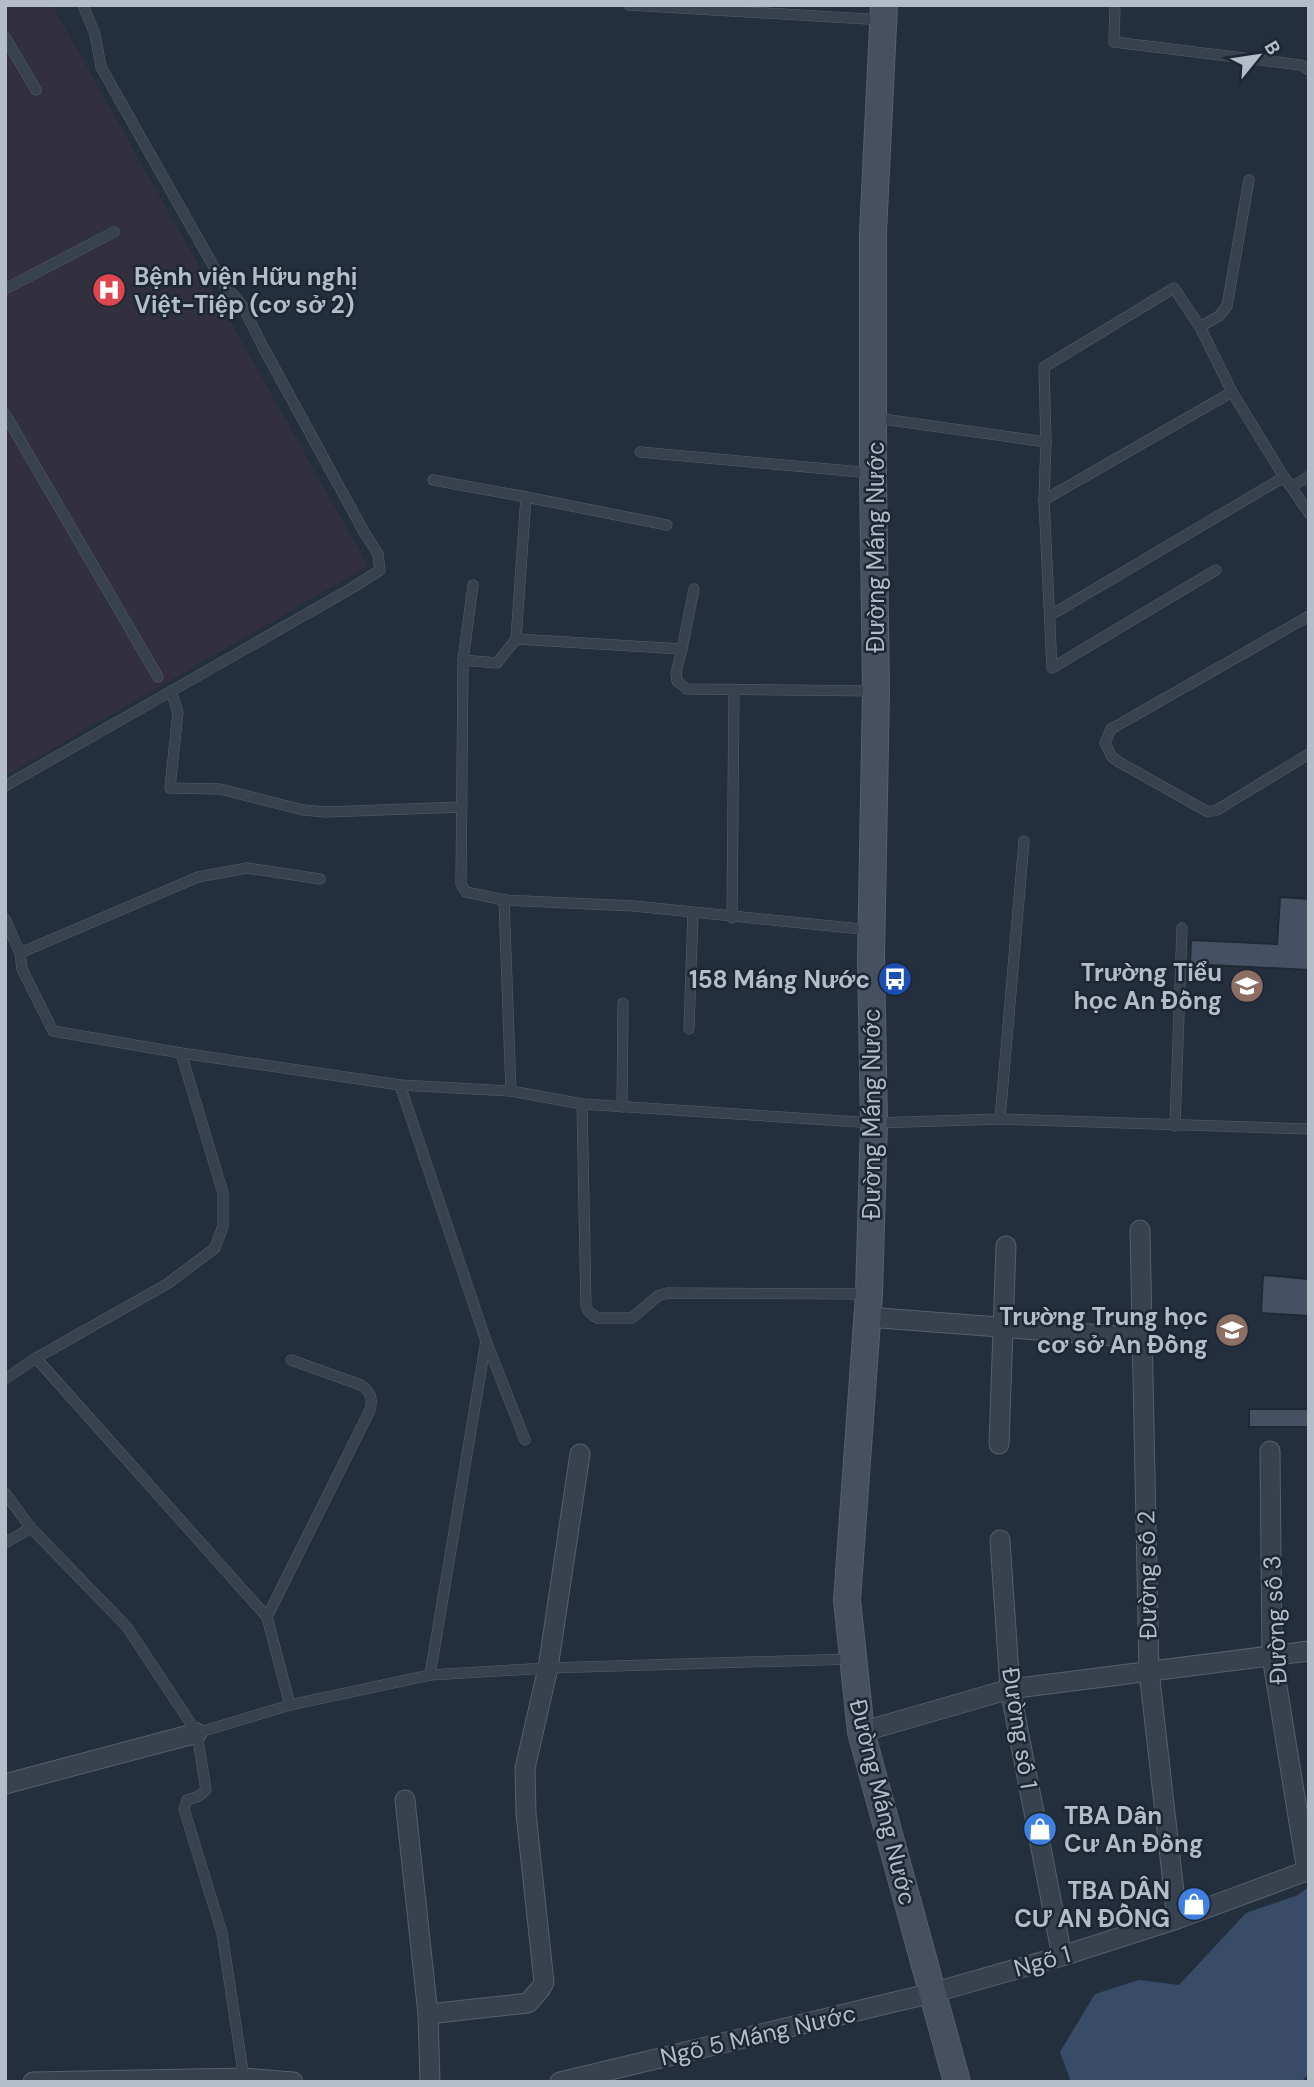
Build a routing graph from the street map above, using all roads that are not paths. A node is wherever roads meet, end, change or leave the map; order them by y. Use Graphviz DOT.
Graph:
graph roads {
  1 [pos="83,5"];
  2 [pos="629,5"];
  3 [pos="1115,5"];
  4 [pos="884,13"];
  5 [pos="5,37"];
  6 [pos="1309,70"];
  7 [pos="37,90"];
  8 [pos="1249,180"];
  9 [pos="114,232"];
  10 [pos="5,289"];
  11 [pos="1200,327"];
  12 [pos="1233,392"];
  13 [pos="5,414"];
  14 [pos="874,418"];
  15 [pos="1046,442"];
  16 [pos="640,452"];
  17 [pos="873,473"];
  18 [pos="1309,476"];
  19 [pos="1284,477"];
  20 [pos="433,480"];
  21 [pos="1292,487"];
  22 [pos="526,498"];
  23 [pos="1044,500"];
  24 [pos="1309,513"];
  25 [pos="667,525"];
  26 [pos="1216,570"];
  27 [pos="473,585"];
  28 [pos="694,589"];
  29 [pos="1051,615"];
  30 [pos="1309,616"];
  31 [pos="516,639"];
  32 [pos="682,649"];
  33 [pos="463,660"];
  34 [pos="158,677"];
  35 [pos="734,689"];
  36 [pos="171,691"];
  37 [pos="876,691"];
  38 [pos="1309,754"];
  39 [pos="5,786"];
  40 [pos="462,807"];
  41 [pos="1024,841"];
  42 [pos="320,879"];
  43 [pos="504,900"];
  44 [pos="693,913"];
  45 [pos="732,918"];
  46 [pos="5,919"];
  47 [pos="1182,928"];
  48 [pos="871,930"];
  49 [pos="20,953"];
  50 [pos="622,1003"];
  51 [pos="689,1029"];
  52 [pos="181,1053"];
  53 [pos="400,1084"];
  54 [pos="511,1091"];
  55 [pos="582,1104"];
  56 [pos="622,1107"];
  57 [pos="1000,1119"];
  58 [pos="874,1122"];
  59 [pos="1175,1126"];
  60 [pos="1309,1129"];
  61 [pos="1140,1230"];
  62 [pos="1006,1246"];
  63 [pos="868,1305"];
  64 [pos="1003,1327"];
  65 [pos="1142,1338"];
  66 [pos="486,1341"];
  67 [pos="36,1358"];
  68 [pos="291,1360"];
  69 [pos="5,1379"];
  70 [pos="525,1440"];
  71 [pos="999,1444"];
  72 [pos="1270,1451"];
  73 [pos="580,1454"];
  74 [pos="5,1493"];
  75 [pos="31,1528"];
  76 [pos="1000,1540"];
  77 [pos="5,1543"];
  78 [pos="267,1617"];
  79 [pos="1309,1651"];
  80 [pos="1272,1656"];
  81 [pos="852,1659"];
  82 [pos="548,1668"];
  83 [pos="1149,1671"];
  84 [pos="430,1675"];
  85 [pos="1010,1689"];
  86 [pos="290,1705"];
  87 [pos="860,1732"];
  88 [pos="197,1733"];
  89 [pos="5,1784"];
  90 [pos="405,1800"];
  91 [pos="1308,1870"];
  92 [pos="1177,1919"];
  93 [pos="1062,1956"];
  94 [pos="932,1993"];
  95 [pos="428,2014"];
  96 [pos="244,2078"];
  97 [pos="33,2082"];
  98 [pos="293,2082"];
  99 [pos="430,2082"];
  100 [pos="560,2082"];
  101 [pos="957,2082"];
  1 -- 36 [label="lane"];
  2 -- 4 [label="lane"];
  3 -- 6 [label="lane"];
  4 -- 14 [label="main road, Đường Máng Nước"];
  5 -- 7 [label="lane"];
  8 -- 11 [label="lane"];
  9 -- 10 [label="lane"];
  11 -- 12 [label="lane"];
  11 -- 15 [label="lane"];
  12 -- 19 [label="lane"];
  12 -- 23 [label="lane"];
  13 -- 34 [label="lane"];
  14 -- 15 [label="lane"];
  14 -- 17 [label="main road, Đường Máng Nước"];
  15 -- 23 [label="lane"];
  16 -- 17 [label="lane"];
  17 -- 37 [label="main road, Đường Máng Nước"];
  18 -- 21 [label="lane"];
  19 -- 21 [label="lane"];
  19 -- 29 [label="lane"];
  20 -- 22 [label="lane"];
  21 -- 24 [label="lane"];
  22 -- 25 [label="lane"];
  22 -- 31 [label="lane"];
  23 -- 29 [label="lane"];
  26 -- 29 [label="lane"];
  27 -- 33 [label="lane"];
  28 -- 32 [label="lane"];
  30 -- 38 [label="lane"];
  31 -- 32 [label="lane"];
  31 -- 33 [label="lane"];
  32 -- 35 [label="lane"];
  33 -- 40 [label="lane"];
  35 -- 37 [label="lane"];
  35 -- 45 [label="lane"];
  36 -- 39 [label="lane"];
  36 -- 40 [label="lane"];
  37 -- 48 [label="main road, Đường Máng Nước"];
  40 -- 43 [label="lane"];
  41 -- 57 [label="lane"];
  42 -- 49 [label="lane"];
  43 -- 44 [label="lane"];
  43 -- 54 [label="lane"];
  44 -- 45 [label="lane"];
  44 -- 51 [label="lane"];
  45 -- 48 [label="lane"];
  46 -- 49 [label="lane"];
  47 -- 59 [label="lane"];
  48 -- 58 [label="main road, Đường Máng Nước"];
  49 -- 52 [label="lane"];
  50 -- 56 [label="lane"];
  52 -- 53 [label="lane"];
  52 -- 67 [label="lane"];
  53 -- 54 [label="lane"];
  53 -- 66 [label="lane"];
  54 -- 55 [label="lane"];
  55 -- 56 [label="lane"];
  55 -- 63 [label="lane"];
  56 -- 58 [label="lane"];
  57 -- 58 [label="lane"];
  57 -- 59 [label="lane"];
  58 -- 63 [label="main road, Đường Máng Nước"];
  59 -- 60 [label="lane"];
  61 -- 65 [label="street, Đường số 2"];
  62 -- 64 [label="street"];
  63 -- 64 [label="street"];
  63 -- 81 [label="main road, Đường Máng Nước"];
  64 -- 65 [label="street"];
  64 -- 71 [label="street"];
  65 -- 83 [label="street, Đường số 2"];
  66 -- 70 [label="lane"];
  66 -- 84 [label="lane"];
  67 -- 69 [label="lane"];
  67 -- 78 [label="lane"];
  68 -- 78 [label="lane"];
  72 -- 80 [label="street, Đường số 3"];
  73 -- 82 [label="street"];
  74 -- 75 [label="lane"];
  75 -- 77 [label="lane"];
  75 -- 88 [label="lane"];
  76 -- 85 [label="street, Đường số 1"];
  78 -- 86 [label="lane"];
  79 -- 80 [label="street"];
  80 -- 83 [label="street"];
  80 -- 91 [label="street, Đường số 3"];
  81 -- 82 [label="lane"];
  81 -- 87 [label="main road, Đường Máng Nước"];
  82 -- 84 [label="lane"];
  82 -- 95 [label="street"];
  83 -- 85 [label="street"];
  83 -- 92 [label="street, Đường số 2"];
  84 -- 86 [label="lane"];
  85 -- 87 [label="street"];
  85 -- 93 [label="street, Đường số 1"];
  86 -- 88 [label="lane"];
  87 -- 94 [label="main road, Đường Máng Nước"];
  88 -- 89 [label="street"];
  88 -- 96 [label="lane"];
  90 -- 95 [label="street"];
  91 -- 92 [label="street, Ngõ 1"];
  92 -- 93 [label="street, Ngõ 1"];
  93 -- 94 [label="street, Ngõ 1"];
  94 -- 100 [label="street, Ngõ 5 Máng Nước"];
  94 -- 101 [label="main road, Đường Máng Nước"];
  95 -- 99 [label="street"];
  96 -- 97 [label="street"];
  96 -- 98 [label="street"];
}
